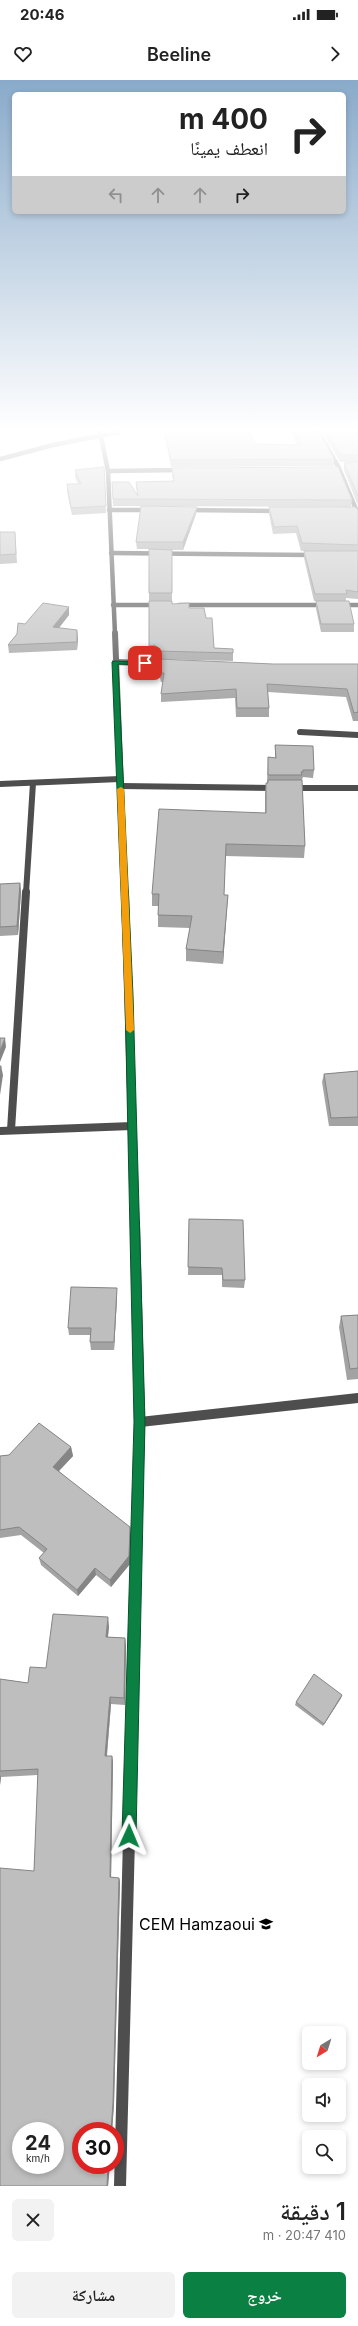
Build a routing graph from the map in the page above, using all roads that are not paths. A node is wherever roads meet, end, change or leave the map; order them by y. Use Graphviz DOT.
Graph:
graph roads {
  1 [pos="110,530"];
  2 [pos="111,553"];
  3 [pos="318,555"];
  4 [pos="113,605"];
  5 [pos="168,605"];
  6 [pos="176,605"];
  7 [pos="358,605"];
  8 [pos="115,662"];
  9 [pos="178,664"];
  10 [pos="300,732"];
  11 [pos="358,735"];
  12 [pos="33,783"];
  13 [pos="120,783"];
  14 [pos="0,784"];
  15 [pos="279,788"];
  16 [pos="287,788"];
  17 [pos="358,788"];
  18 [pos="132,1126"];
  19 [pos="11,1130"];
  20 [pos="0,1131"];
  21 [pos="358,1398"];
  22 [pos="140,1422"];
  23 [pos="120,2186"];
  1 -- 2 [label="street"];
  2 -- 3 [label="street"];
  2 -- 4 [label="street"];
  4 -- 5 [label="street"];
  4 -- 8 [label="street"];
  6 -- 7 [label="street"];
  8 -- 9 [label="street"];
  8 -- 13 [label="street"];
  10 -- 11 [label="street"];
  12 -- 13 [label="street"];
  12 -- 14 [label="street"];
  12 -- 19 [label="street"];
  13 -- 15 [label="street"];
  13 -- 18 [label="street"];
  16 -- 17 [label="street"];
  18 -- 19 [label="street"];
  18 -- 22 [label="street"];
  19 -- 20 [label="street"];
  21 -- 22 [label="street"];
  22 -- 23 [label="street"];
}
